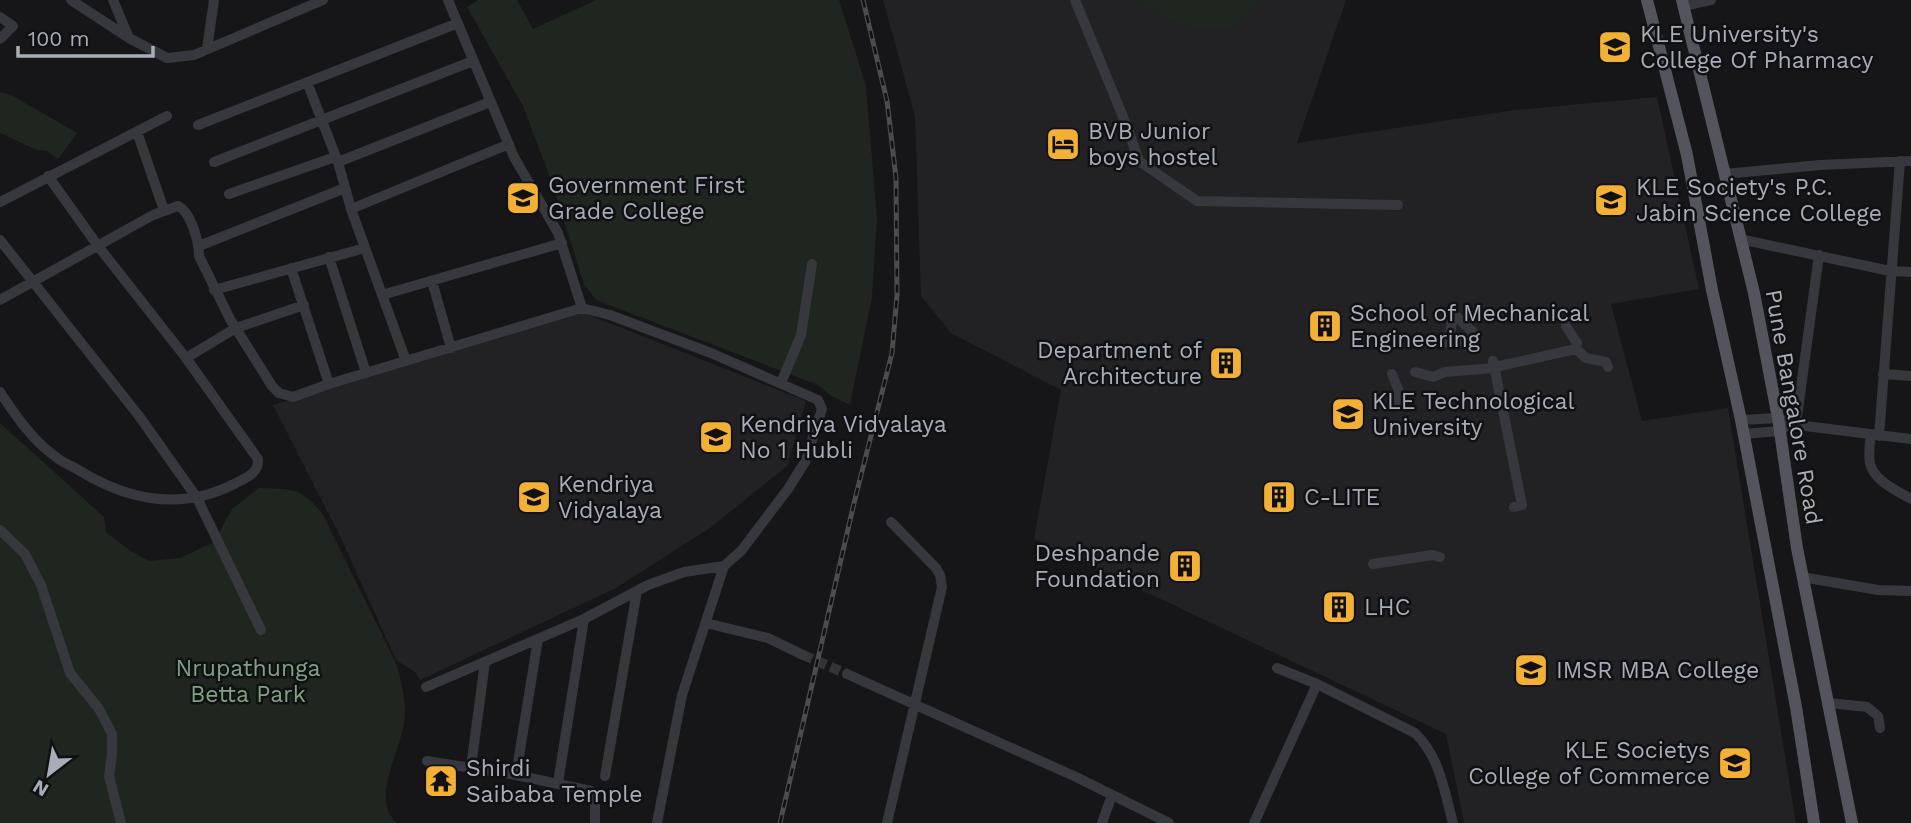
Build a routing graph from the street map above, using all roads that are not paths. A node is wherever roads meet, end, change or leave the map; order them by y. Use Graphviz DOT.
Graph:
graph roads {
  1 [pos="71,0"];
  2 [pos="91,0"];
  3 [pos="113,0"];
  4 [pos="214,0"];
  5 [pos="323,0"];
  6 [pos="450,0"];
  7 [pos="1075,0"];
  8 [pos="1647,0"];
  9 [pos="1711,0"];
  10 [pos="1683,3"];
  11 [pos="82,7"];
  12 [pos="0,17"];
  13 [pos="458,23"];
  14 [pos="129,38"];
  15 [pos="0,39"];
  16 [pos="207,49"];
  17 [pos="473,61"];
  18 [pos="307,82"];
  19 [pos="491,102"];
  20 [pos="167,116"];
  21 [pos="322,118"];
  22 [pos="198,125"];
  23 [pos="137,132"];
  24 [pos="509,144"];
  25 [pos="336,159"];
  26 [pos="1900,161"];
  27 [pos="1911,161"];
  28 [pos="214,162"];
  29 [pos="1725,174"];
  30 [pos="48,176"];
  31 [pos="345,188"];
  32 [pos="229,194"];
  33 [pos="0,202"];
  34 [pos="1398,205"];
  35 [pos="351,209"];
  36 [pos="163,210"];
  37 [pos="1740,239"];
  38 [pos="0,240"];
  39 [pos="562,243"];
  40 [pos="98,246"];
  41 [pos="199,246"];
  42 [pos="365,248"];
  43 [pos="1819,255"];
  44 [pos="329,257"];
  45 [pos="812,264"];
  46 [pos="291,268"];
  47 [pos="1890,271"];
  48 [pos="1911,272"];
  49 [pos="432,281"];
  50 [pos="34,282"];
  51 [pos="214,290"];
  52 [pos="382,295"];
  53 [pos="0,300"];
  54 [pos="304,304"];
  55 [pos="582,308"];
  56 [pos="1566,327"];
  57 [pos="236,328"];
  58 [pos="451,348"];
  59 [pos="1576,349"];
  60 [pos="186,358"];
  61 [pos="405,361"];
  62 [pos="1494,365"];
  63 [pos="1608,367"];
  64 [pos="1415,372"];
  65 [pos="366,373"];
  66 [pos="1392,374"];
  67 [pos="1883,374"];
  68 [pos="1911,376"];
  69 [pos="781,383"];
  70 [pos="329,384"];
  71 [pos="0,392"];
  72 [pos="1400,407"];
  73 [pos="1741,420"];
  74 [pos="1786,424"];
  75 [pos="1743,434"];
  76 [pos="1875,435"];
  77 [pos="1911,439"];
  78 [pos="197,498"];
  79 [pos="1911,499"];
  80 [pos="1514,507"];
  81 [pos="891,522"];
  82 [pos="0,530"];
  83 [pos="1440,557"];
  84 [pos="1373,564"];
  85 [pos="724,566"];
  86 [pos="1802,577"];
  87 [pos="637,591"];
  88 [pos="1911,591"];
  89 [pos="584,619"];
  90 [pos="706,623"];
  91 [pos="261,631"];
  92 [pos="538,639"];
  93 [pos="803,655"];
  94 [pos="485,662"];
  95 [pos="1277,668"];
  96 [pos="847,674"];
  97 [pos="1317,684"];
  98 [pos="426,687"];
  99 [pos="914,703"];
  100 [pos="1829,703"];
  101 [pos="1880,728"];
  102 [pos="427,761"];
  103 [pos="471,767"];
  104 [pos="516,775"];
  105 [pos="605,776"];
  106 [pos="558,783"];
  107 [pos="1112,795"];
  108 [pos="121,823"];
  109 [pos="595,823"];
  110 [pos="657,823"];
  111 [pos="887,823"];
  112 [pos="1102,823"];
  113 [pos="1169,823"];
  114 [pos="1254,823"];
  115 [pos="1453,823"];
  116 [pos="1814,823"];
  117 [pos="1852,823"];
  1 -- 11 [label="street"];
  2 -- 11 [label="street"];
  3 -- 14 [label="street"];
  4 -- 16 [label="street"];
  5 -- 16 [label="street"];
  6 -- 13 [label="street"];
  7 -- 34 [label="street"];
  8 -- 73 [label="main road"];
  9 -- 10 [label="street"];
  10 -- 29 [label="main road, Pune Bangalore Road"];
  11 -- 14 [label="street"];
  12 -- 15 [label="street"];
  13 -- 17 [label="street"];
  13 -- 18 [label="street"];
  14 -- 16 [label="street"];
  17 -- 19 [label="street"];
  17 -- 21 [label="street"];
  18 -- 21 [label="street"];
  18 -- 22 [label="street"];
  19 -- 24 [label="street"];
  19 -- 25 [label="street"];
  20 -- 23 [label="street"];
  21 -- 25 [label="street"];
  21 -- 28 [label="street"];
  23 -- 30 [label="street"];
  23 -- 36 [label="street"];
  24 -- 35 [label="street"];
  24 -- 39 [label="street"];
  25 -- 31 [label="street"];
  25 -- 32 [label="street"];
  26 -- 27 [label="street"];
  26 -- 29 [label="street"];
  26 -- 47 [label="street"];
  29 -- 37 [label="main road, Pune Bangalore Road"];
  30 -- 33 [label="street"];
  30 -- 40 [label="street"];
  31 -- 35 [label="street"];
  31 -- 41 [label="street"];
  35 -- 42 [label="street"];
  36 -- 40 [label="street"];
  36 -- 41 [label="street"];
  37 -- 43 [label="street"];
  37 -- 74 [label="main road, Pune Bangalore Road"];
  38 -- 50 [label="street"];
  39 -- 49 [label="street"];
  39 -- 55 [label="street"];
  40 -- 50 [label="street"];
  40 -- 60 [label="street"];
  41 -- 51 [label="street"];
  42 -- 44 [label="street"];
  42 -- 52 [label="street"];
  43 -- 47 [label="street"];
  43 -- 74 [label="street"];
  44 -- 46 [label="street"];
  44 -- 65 [label="street"];
  45 -- 69 [label="street"];
  46 -- 51 [label="street"];
  46 -- 54 [label="street"];
  47 -- 48 [label="street"];
  47 -- 67 [label="street"];
  49 -- 52 [label="street"];
  49 -- 58 [label="street"];
  50 -- 53 [label="street"];
  50 -- 78 [label="street"];
  51 -- 57 [label="street"];
  52 -- 61 [label="street"];
  54 -- 57 [label="street"];
  54 -- 70 [label="street"];
  55 -- 58 [label="street"];
  55 -- 69 [label="street"];
  56 -- 59 [label="street"];
  57 -- 60 [label="street"];
  57 -- 70 [label="street"];
  58 -- 61 [label="street"];
  59 -- 62 [label="street"];
  59 -- 63 [label="street"];
  60 -- 78 [label="street"];
  61 -- 65 [label="street"];
  62 -- 64 [label="street"];
  62 -- 80 [label="street"];
  65 -- 70 [label="street"];
  66 -- 72 [label="street"];
  67 -- 68 [label="street"];
  67 -- 76 [label="street"];
  69 -- 85 [label="street"];
  71 -- 78 [label="street"];
  73 -- 74 [label="street"];
  73 -- 75 [label="main road"];
  74 -- 75 [label="street"];
  74 -- 76 [label="street"];
  74 -- 86 [label="main road, Pune Bangalore Road"];
  75 -- 116 [label="main road"];
  76 -- 77 [label="street"];
  76 -- 79 [label="street"];
  78 -- 91 [label="street"];
  81 -- 99 [label="street"];
  82 -- 108 [label="street"];
  83 -- 84 [label="street"];
  85 -- 87 [label="street"];
  85 -- 90 [label="street"];
  86 -- 88 [label="street"];
  86 -- 100 [label="main road, Pune Bangalore Road"];
  87 -- 89 [label="street"];
  87 -- 105 [label="street"];
  89 -- 92 [label="street"];
  89 -- 106 [label="street"];
  90 -- 93 [label="street"];
  90 -- 110 [label="street"];
  92 -- 94 [label="street"];
  92 -- 104 [label="street"];
  94 -- 98 [label="street"];
  94 -- 103 [label="street"];
  95 -- 97 [label="street"];
  96 -- 99 [label="street"];
  97 -- 114 [label="street"];
  97 -- 115 [label="street"];
  99 -- 107 [label="street"];
  99 -- 111 [label="street"];
  100 -- 101 [label="street"];
  100 -- 117 [label="main road, Pune Bangalore Road"];
  102 -- 103 [label="street"];
  103 -- 104 [label="street"];
  104 -- 106 [label="street"];
  106 -- 109 [label="street"];
  107 -- 112 [label="street"];
  107 -- 113 [label="street"];
}
